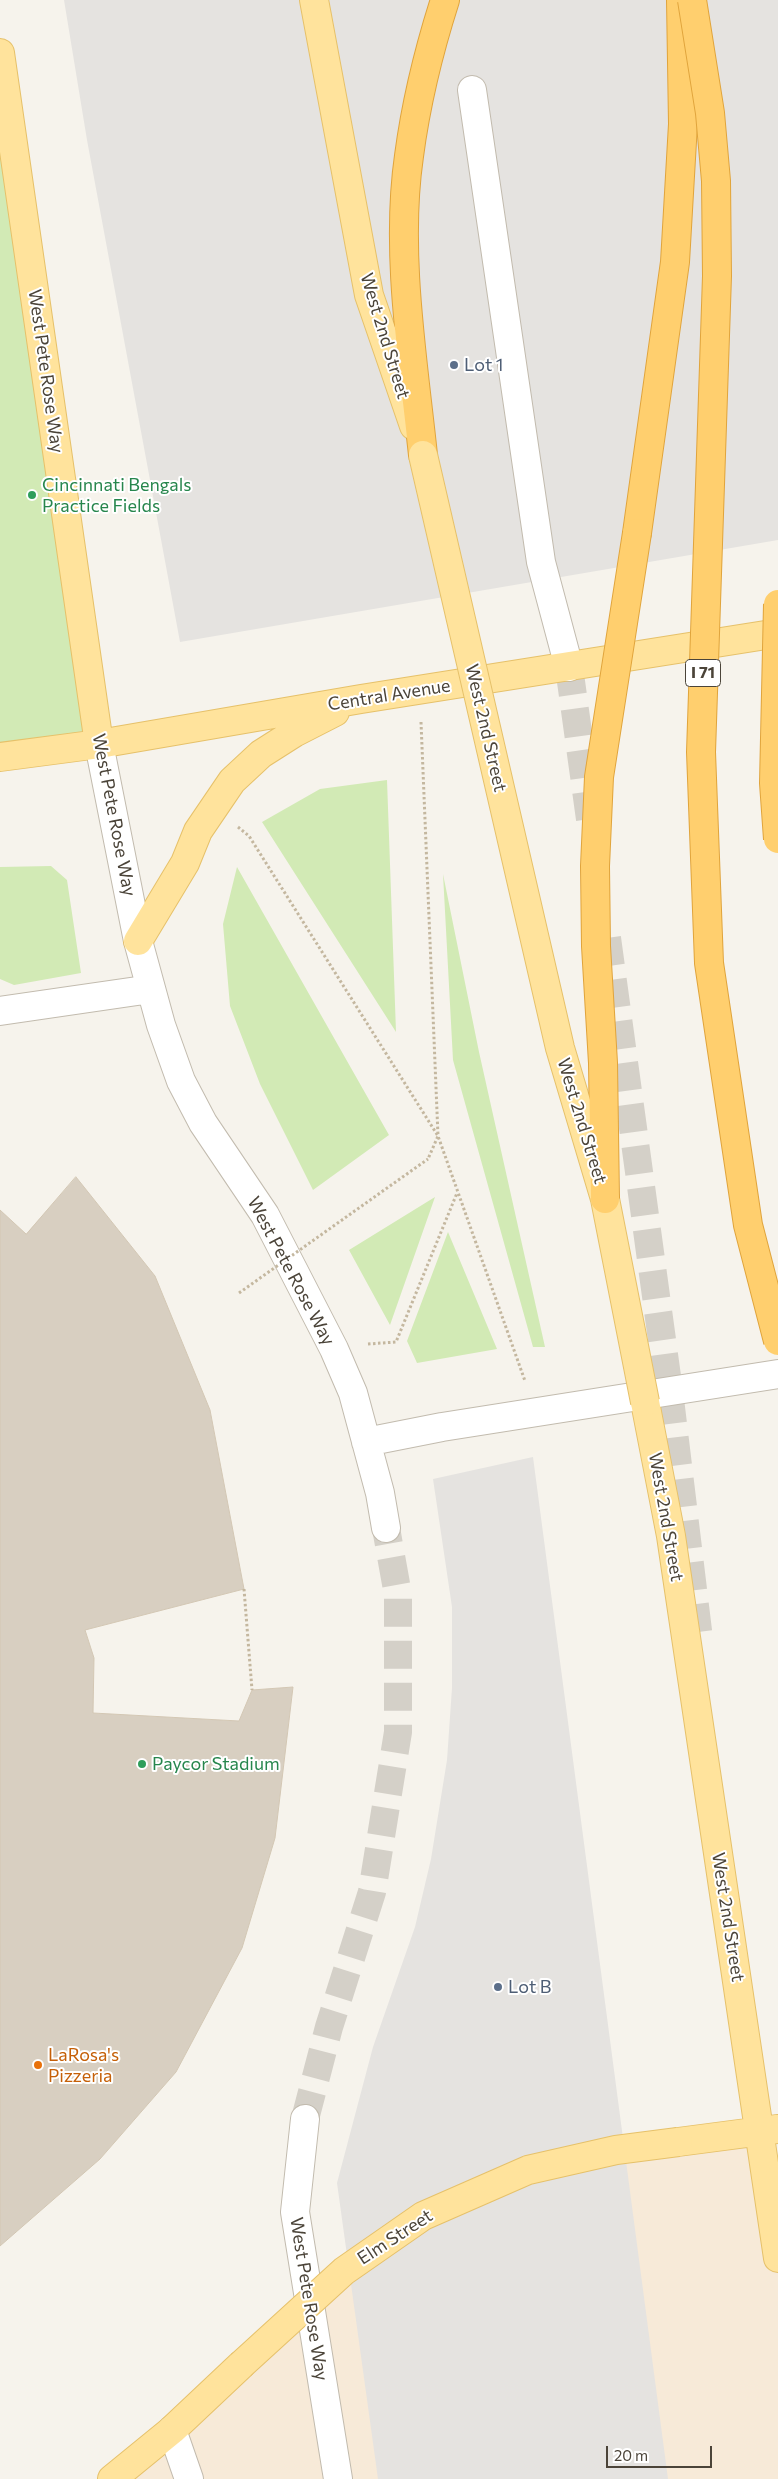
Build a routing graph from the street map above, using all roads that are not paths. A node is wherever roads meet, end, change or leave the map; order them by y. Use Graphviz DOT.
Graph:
graph roads {
  1 [pos="314,0"];
  2 [pos="445,0"];
  3 [pos="681,0"];
  4 [pos="692,0"];
  5 [pos="0,53"];
  6 [pos="472,90"];
  7 [pos="424,455"];
  8 [pos="778,604"];
  9 [pos="778,634"];
  10 [pos="569,667"];
  11 [pos="361,699"];
  12 [pos="100,744"];
  13 [pos="0,757"];
  14 [pos="778,839"];
  15 [pos="138,941"];
  16 [pos="151,989"];
  17 [pos="0,1012"];
  18 [pos="605,1199"];
  19 [pos="778,1341"];
  20 [pos="778,1374"];
  21 [pos="366,1442"];
  22 [pos="386,1528"];
  23 [pos="305,2118"];
  24 [pos="769,2129"];
  25 [pos="778,2258"];
  26 [pos="172,2430"];
  27 [pos="112,2479"];
  28 [pos="189,2479"];
  29 [pos="338,2479"];
  1 -- 7 [label="main road, West 2nd Street"];
  2 -- 7 [label="highway"];
  3 -- 18 [label="highway, bridge"];
  4 -- 19 [label="highway, I 71, bridge"];
  5 -- 12 [label="main road, West Pete Rose Way"];
  6 -- 10 [label="street"];
  7 -- 18 [label="main road, West 2nd Street, bridge"];
  8 -- 14 [label="highway, bridge"];
  9 -- 10 [label="main road, Central Avenue"];
  10 -- 11 [label="main road, Central Avenue"];
  11 -- 12 [label="main road, Central Avenue"];
  11 -- 15 [label="main road"];
  12 -- 13 [label="main road, Central Avenue"];
  12 -- 15 [label="street, West Pete Rose Way"];
  15 -- 16 [label="street, West Pete Rose Way"];
  16 -- 17 [label="street"];
  16 -- 21 [label="street, West Pete Rose Way"];
  18 -- 24 [label="main road, West 2nd Street, bridge"];
  20 -- 21 [label="street"];
  21 -- 22 [label="street, West Pete Rose Way"];
  23 -- 29 [label="street, West Pete Rose Way"];
  24 -- 25 [label="main road, West 2nd Street"];
  24 -- 26 [label="main road, Elm Street, bridge"];
  26 -- 27 [label="main road, Elm Street"];
  26 -- 28 [label="street"];
}
